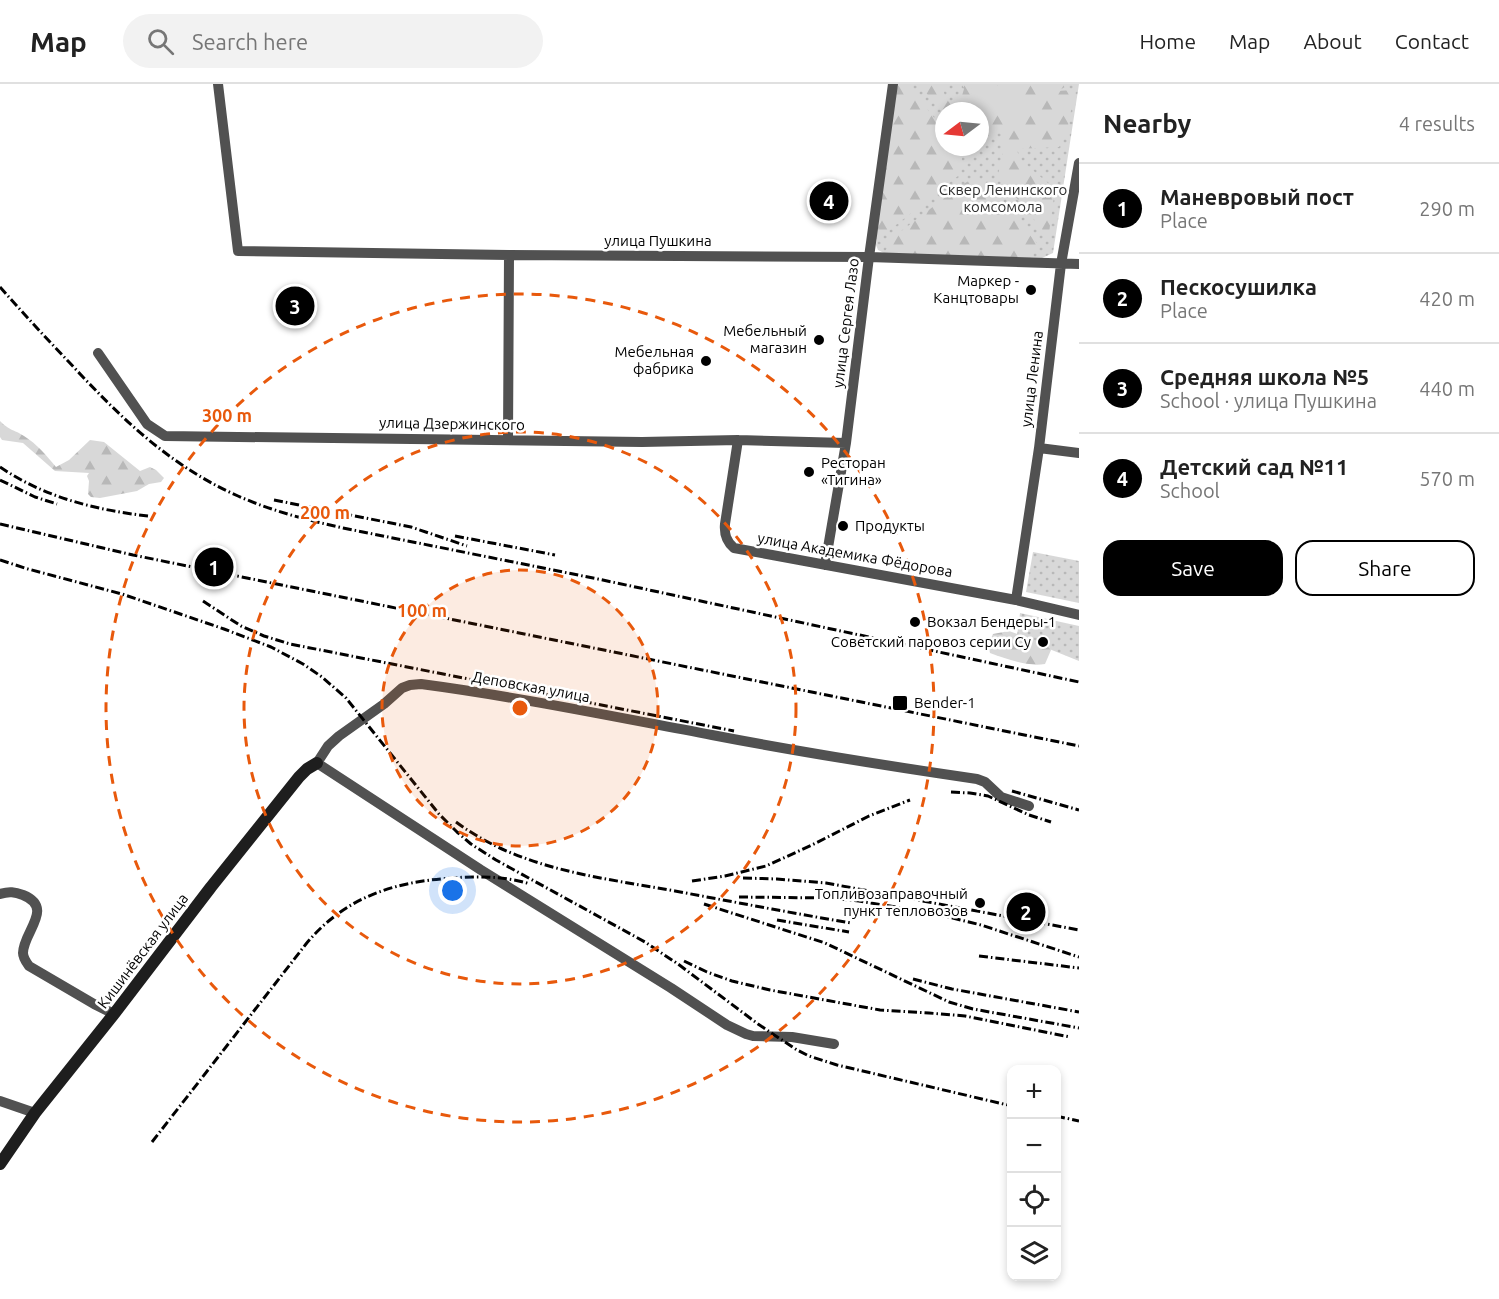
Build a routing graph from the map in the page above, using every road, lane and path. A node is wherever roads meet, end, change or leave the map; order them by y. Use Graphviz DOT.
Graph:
graph roads {
  1 [pos="218,84"];
  2 [pos="893,84"];
  3 [pos="1079,163"];
  4 [pos="508,255"];
  5 [pos="869,257"];
  6 [pos="1061,264"];
  7 [pos="1079,264"];
  8 [pos="98,353"];
  9 [pos="508,439"];
  10 [pos="738,440"];
  11 [pos="846,443"];
  12 [pos="1039,448"];
  13 [pos="1079,453"];
  14 [pos="825,565"];
  15 [pos="1017,600"];
  16 [pos="1079,615"];
  17 [pos="317,762"];
  18 [pos="1029,806"];
  19 [pos="0,894"];
  20 [pos="114,1014"];
  21 [pos="834,1044"];
  22 [pos="0,1101"];
  23 [pos="35,1113"];
  24 [pos="0,1164"];
  1 -- 4 [label="street, улица Пушкина"];
  2 -- 5 [label="street, улица Сергея Лазо"];
  3 -- 6 [label="street, улица Ленина"];
  4 -- 5 [label="street, улица Пушкина"];
  4 -- 9 [label="street"];
  5 -- 6 [label="street, улица Пушкина"];
  5 -- 11 [label="street, улица Сергея Лазо"];
  6 -- 7 [label="street, улица Пушкина"];
  6 -- 12 [label="street, улица Ленина"];
  8 -- 9 [label="street, улица Дзержинского"];
  9 -- 10 [label="street, улица Дзержинского"];
  10 -- 11 [label="street, улица Дзержинского"];
  10 -- 14 [label="street, улица Академика Фёдорова"];
  11 -- 14 [label="street, улица Сергея Лазо"];
  12 -- 13 [label="street"];
  12 -- 15 [label="street, улица Ленина"];
  14 -- 15 [label="street, улица Академика Фёдорова"];
  15 -- 16 [label="street, улица Академика Фёдорова"];
  17 -- 18 [label="street, Деповская улица"];
  17 -- 20 [label="street, Кишинёвская улица"];
  17 -- 21 [label="street"];
  19 -- 20 [label="street"];
  20 -- 23 [label="street, Кишинёвская улица"];
  22 -- 23 [label="street"];
  23 -- 24 [label="street, Кишинёвская улица"];
}
